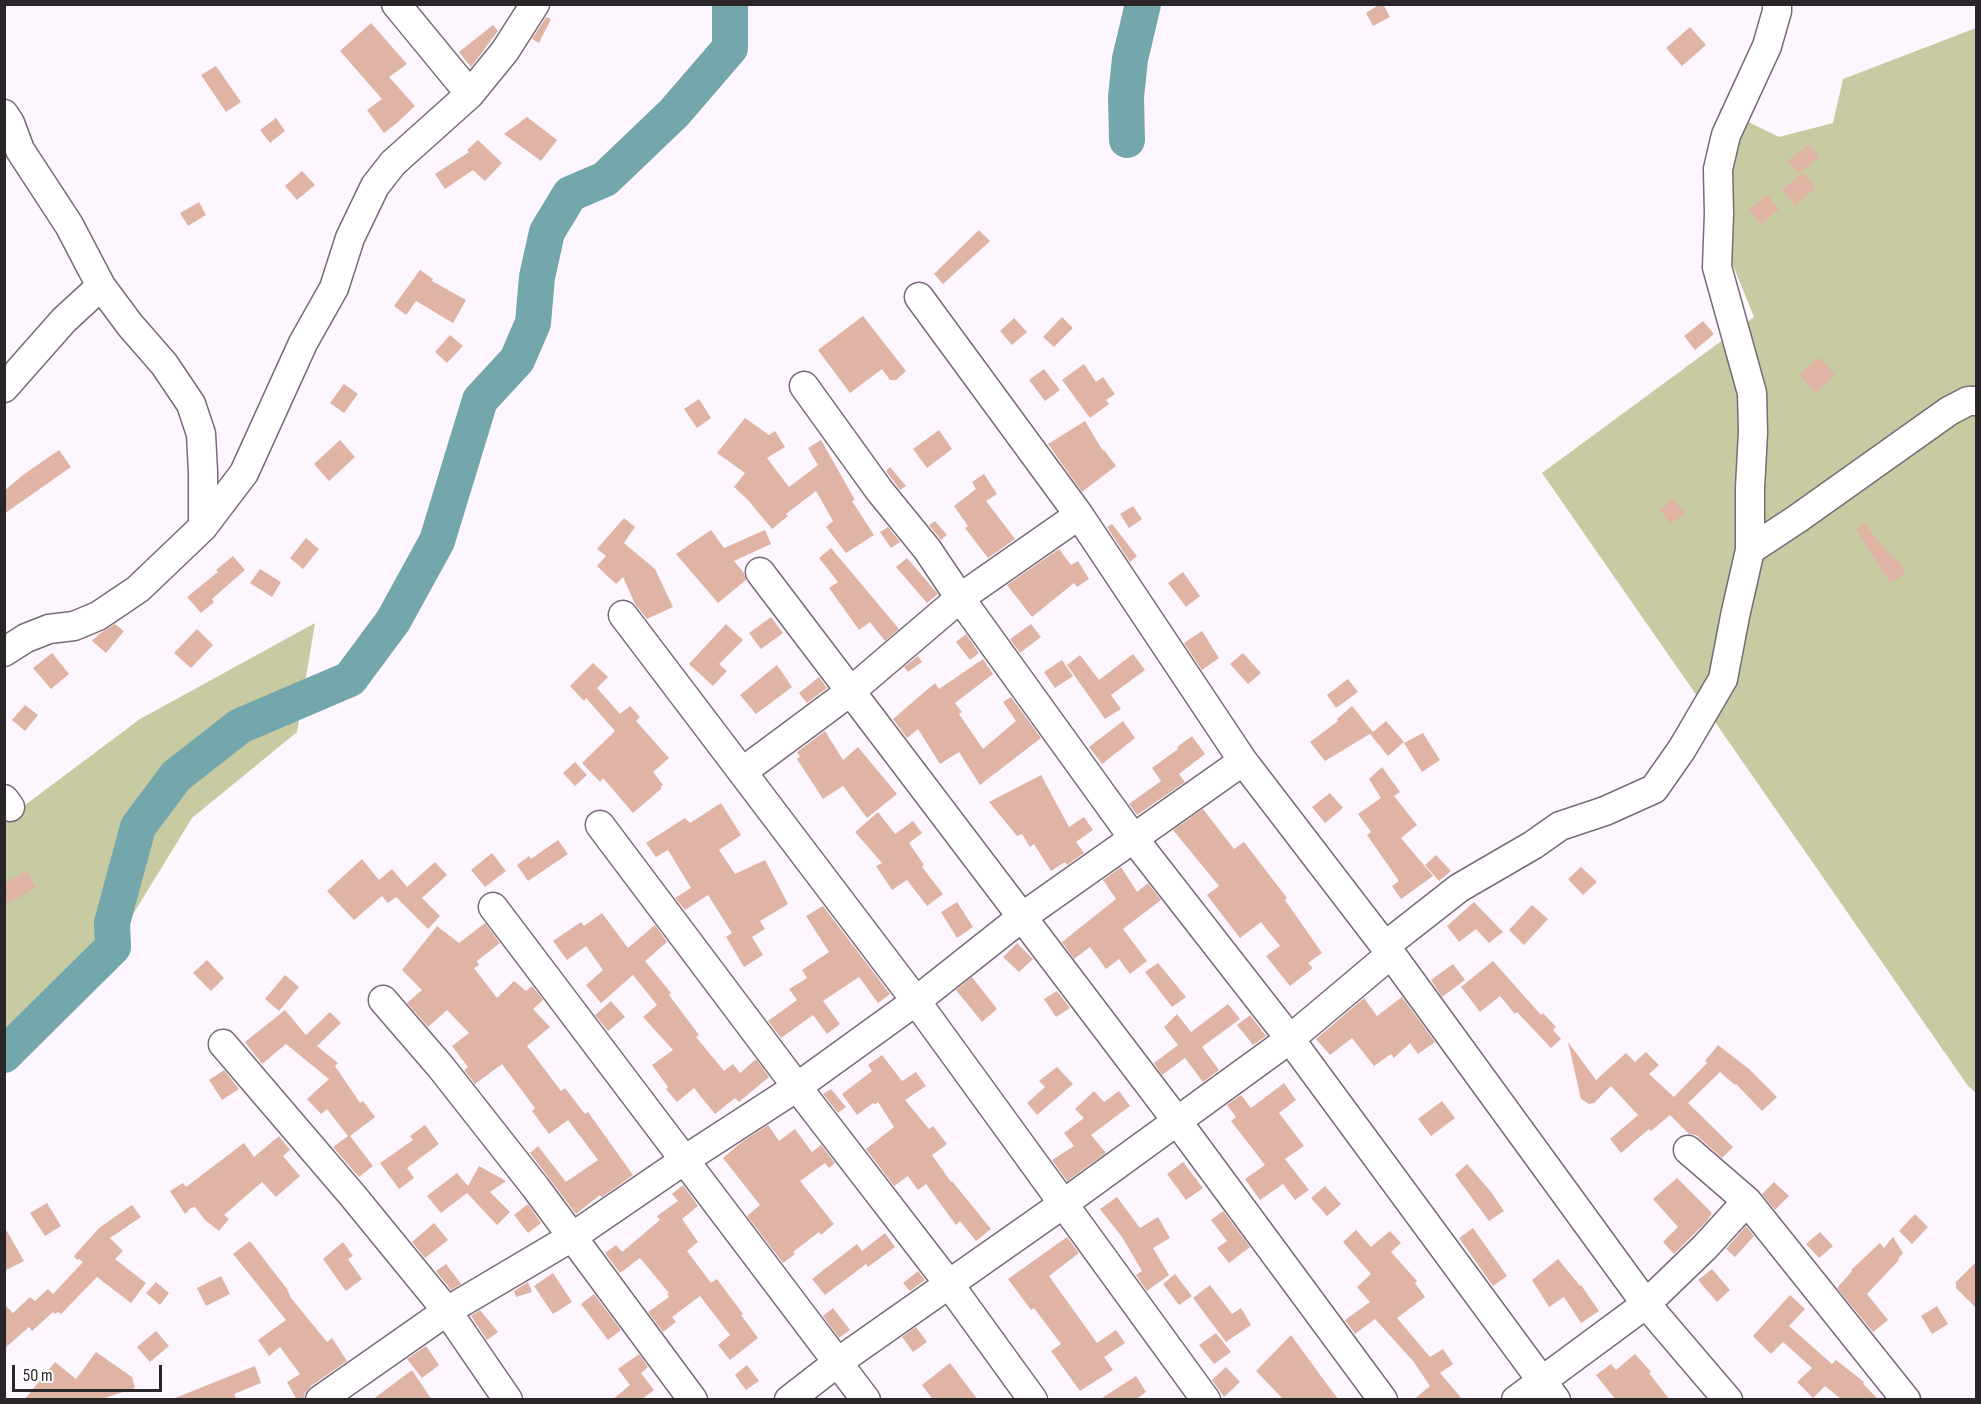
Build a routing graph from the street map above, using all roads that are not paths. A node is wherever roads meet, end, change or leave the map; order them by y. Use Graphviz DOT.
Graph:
graph roads {
  1 [pos="396,4"];
  2 [pos="535,4"];
  3 [pos="1777,4"];
  4 [pos="470,94"];
  5 [pos="4,114"];
  6 [pos="101,286"];
  7 [pos="919,297"];
  8 [pos="804,386"];
  9 [pos="4,388"];
  10 [pos="1977,401"];
  11 [pos="1079,515"];
  12 [pos="203,527"];
  13 [pos="1750,550"];
  14 [pos="760,572"];
  15 [pos="960,598"];
  16 [pos="623,615"];
  17 [pos="4,652"];
  18 [pos="851,691"];
  19 [pos="1243,760"];
  20 [pos="742,772"];
  21 [pos="600,825"];
  22 [pos="1134,839"];
  23 [pos="493,907"];
  24 [pos="1022,917"];
  25 [pos="1388,950"];
  26 [pos="383,1000"];
  27 [pos="916,1001"];
  28 [pos="1290,1039"];
  29 [pos="223,1044"];
  30 [pos="797,1087"];
  31 [pos="1177,1121"];
  32 [pos="1688,1150"];
  33 [pos="686,1159"];
  34 [pos="1747,1201"];
  35 [pos="1063,1204"];
  36 [pos="572,1237"];
  37 [pos="950,1284"];
  38 [pos="1646,1304"];
  39 [pos="447,1311"];
  40 [pos="838,1362"];
  41 [pos="1549,1390"];
  42 [pos="320,1400"];
  43 [pos="508,1400"];
  44 [pos="693,1400"];
  45 [pos="789,1400"];
  46 [pos="866,1400"];
  47 [pos="1033,1400"];
  48 [pos="1206,1400"];
  49 [pos="1383,1400"];
  50 [pos="1516,1400"];
  51 [pos="1728,1400"];
  52 [pos="1906,1400"];
  1 -- 4 [label="street"];
  2 -- 4 [label="street"];
  3 -- 13 [label="street"];
  4 -- 12 [label="street"];
  5 -- 6 [label="street"];
  6 -- 9 [label="street"];
  6 -- 12 [label="street"];
  7 -- 11 [label="street"];
  8 -- 15 [label="street"];
  10 -- 13 [label="street"];
  11 -- 15 [label="street"];
  11 -- 19 [label="street"];
  12 -- 17 [label="street"];
  13 -- 25 [label="street"];
  14 -- 18 [label="street"];
  15 -- 18 [label="street"];
  15 -- 22 [label="street"];
  16 -- 20 [label="street"];
  18 -- 20 [label="street"];
  18 -- 24 [label="street"];
  19 -- 22 [label="street"];
  19 -- 25 [label="street"];
  20 -- 27 [label="street"];
  21 -- 30 [label="street"];
  22 -- 24 [label="street"];
  22 -- 28 [label="street"];
  23 -- 33 [label="street"];
  24 -- 27 [label="street"];
  24 -- 31 [label="street"];
  25 -- 28 [label="street"];
  25 -- 38 [label="street"];
  26 -- 36 [label="street"];
  27 -- 30 [label="street"];
  27 -- 35 [label="street"];
  28 -- 31 [label="street"];
  28 -- 41 [label="street"];
  29 -- 39 [label="street"];
  30 -- 33 [label="street"];
  30 -- 37 [label="street"];
  31 -- 35 [label="street"];
  31 -- 49 [label="street"];
  32 -- 34 [label="street"];
  33 -- 36 [label="street"];
  33 -- 40 [label="street"];
  34 -- 38 [label="street"];
  34 -- 52 [label="street"];
  35 -- 37 [label="street"];
  35 -- 48 [label="street"];
  36 -- 39 [label="street"];
  36 -- 44 [label="street"];
  37 -- 40 [label="street"];
  37 -- 47 [label="street"];
  38 -- 41 [label="street"];
  38 -- 51 [label="street"];
  39 -- 42 [label="street"];
  39 -- 43 [label="street"];
  40 -- 45 [label="street"];
  40 -- 46 [label="street"];
  41 -- 50 [label="street"];
}
